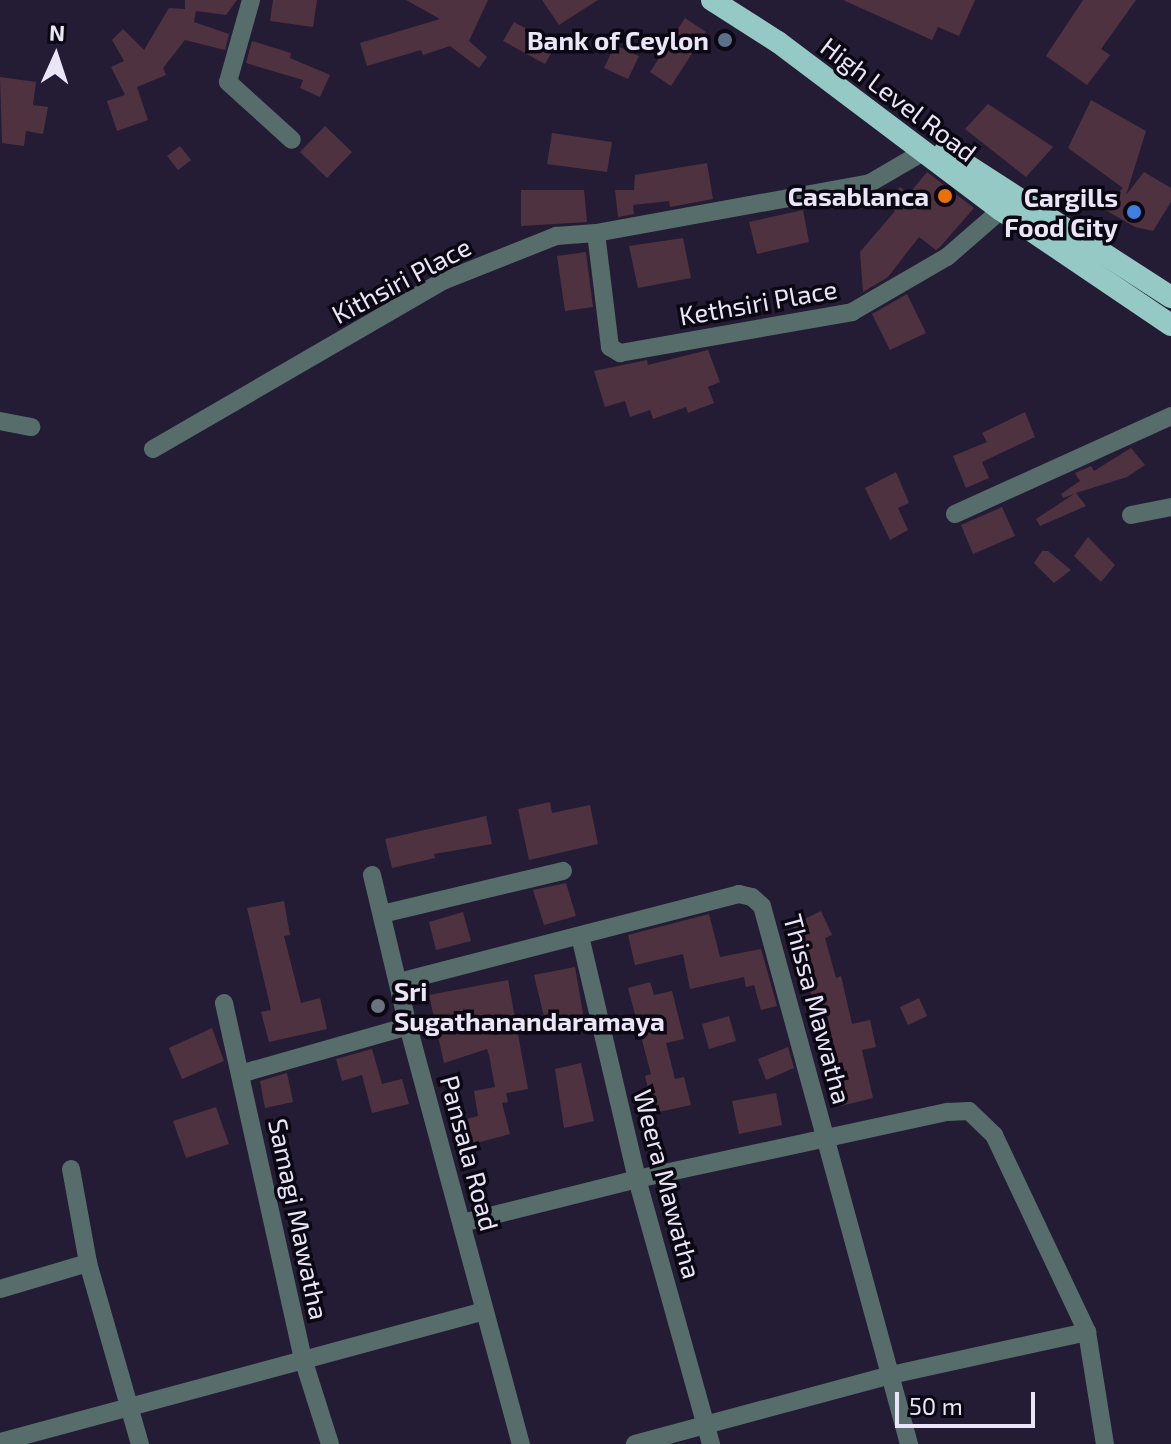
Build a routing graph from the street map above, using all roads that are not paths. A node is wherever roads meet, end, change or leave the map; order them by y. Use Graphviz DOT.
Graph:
graph roads {
  1 [pos="251,0"];
  2 [pos="712,0"];
  3 [pos="738,0"];
  4 [pos="292,140"];
  5 [pos="923,152"];
  6 [pos="1001,210"];
  7 [pos="596,233"];
  8 [pos="1171,297"];
  9 [pos="1171,325"];
  10 [pos="1171,416"];
  11 [pos="0,421"];
  12 [pos="31,427"];
  13 [pos="153,449"];
  14 [pos="1171,507"];
  15 [pos="955,514"];
  16 [pos="1131,515"];
  17 [pos="563,871"];
  18 [pos="372,875"];
  19 [pos="382,914"];
  20 [pos="580,936"];
  21 [pos="399,982"];
  22 [pos="224,1003"];
  23 [pos="408,1026"];
  24 [pos="240,1074"];
  25 [pos="825,1139"];
  26 [pos="71,1169"];
  27 [pos="637,1179"];
  28 [pos="462,1223"];
  29 [pos="88,1263"];
  30 [pos="0,1289"];
  31 [pos="485,1311"];
  32 [pos="1087,1332"];
  33 [pos="303,1359"];
  34 [pos="891,1375"];
  35 [pos="131,1408"];
  36 [pos="709,1435"];
  37 [pos="0,1442"];
  38 [pos="140,1444"];
  39 [pos="330,1444"];
  40 [pos="521,1444"];
  41 [pos="635,1444"];
  42 [pos="909,1444"];
  43 [pos="1105,1444"];
  1 -- 4 [label="street"];
  2 -- 5 [label="highway, High Level Road"];
  3 -- 8 [label="highway, High Level Road"];
  5 -- 6 [label="highway, High Level Road"];
  5 -- 7 [label="street, Kithsiri Place"];
  6 -- 7 [label="street, Kethsiri Place"];
  6 -- 9 [label="highway, High Level Road"];
  7 -- 13 [label="street, Kithsiri Place"];
  10 -- 15 [label="street"];
  11 -- 12 [label="street"];
  14 -- 16 [label="street"];
  17 -- 19 [label="street"];
  18 -- 19 [label="street, Pansala Road"];
  19 -- 21 [label="street, Pansala Road"];
  20 -- 21 [label="street, Thissa Mawatha"];
  20 -- 25 [label="street, Thissa Mawatha"];
  20 -- 27 [label="street, Weera Mawatha"];
  21 -- 23 [label="street, Pansala Road"];
  22 -- 24 [label="street, Samagi Mawatha"];
  23 -- 24 [label="street"];
  23 -- 28 [label="street, Pansala Road"];
  24 -- 33 [label="street, Samagi Mawatha"];
  25 -- 27 [label="street"];
  25 -- 32 [label="street"];
  25 -- 34 [label="street, Thissa Mawatha"];
  26 -- 29 [label="street"];
  27 -- 28 [label="street"];
  27 -- 36 [label="street, Weera Mawatha"];
  28 -- 31 [label="street, Pansala Road"];
  29 -- 30 [label="street"];
  29 -- 35 [label="street"];
  31 -- 33 [label="street"];
  31 -- 40 [label="street, Pansala Road"];
  32 -- 34 [label="street"];
  32 -- 43 [label="street"];
  33 -- 35 [label="street"];
  33 -- 39 [label="street, Samagi Mawatha"];
  34 -- 36 [label="street"];
  34 -- 42 [label="street, Thissa Mawatha"];
  35 -- 37 [label="street"];
  35 -- 38 [label="street"];
  36 -- 41 [label="street"];
}
